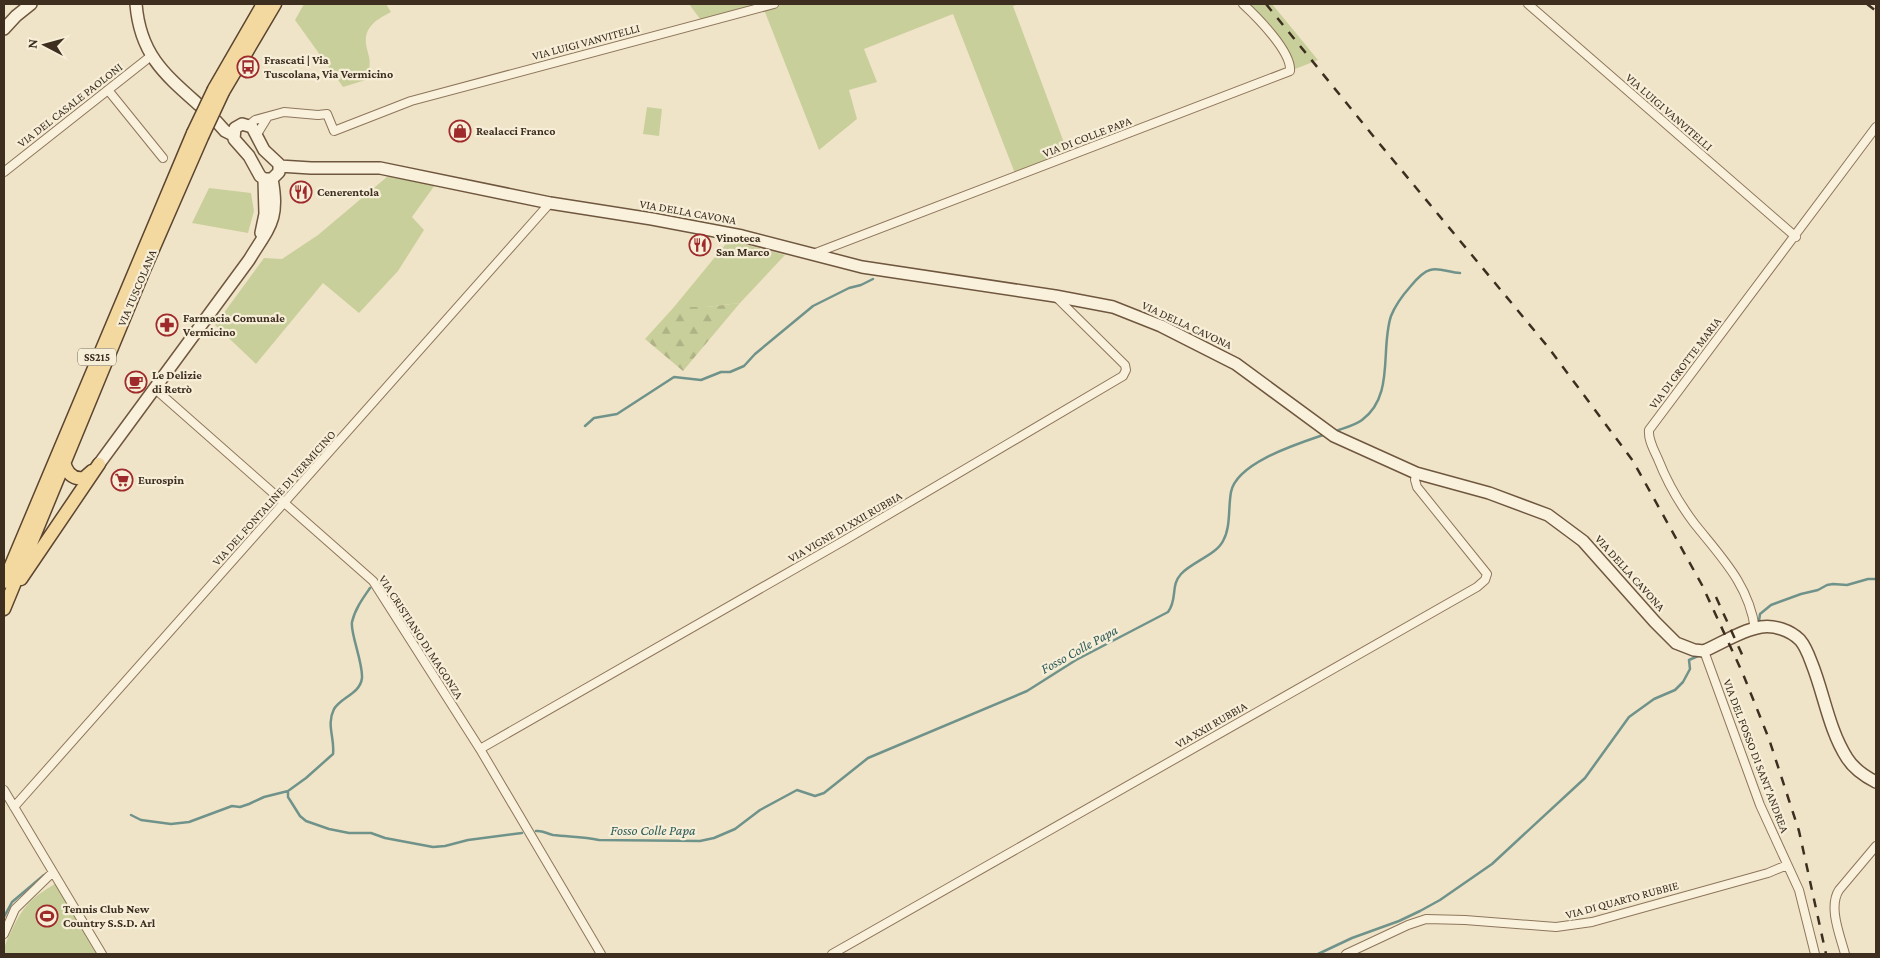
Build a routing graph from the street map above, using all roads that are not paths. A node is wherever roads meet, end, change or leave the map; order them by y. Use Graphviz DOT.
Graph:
graph roads {
  1 [pos="31,4"];
  2 [pos="136,4"];
  3 [pos="263,4"];
  4 [pos="275,4"];
  5 [pos="774,4"];
  6 [pos="1243,4"];
  7 [pos="1528,4"];
  8 [pos="4,29"];
  9 [pos="151,56"];
  10 [pos="108,90"];
  11 [pos="219,90"];
  12 [pos="199,106"];
  13 [pos="267,118"];
  14 [pos="249,125"];
  15 [pos="1876,127"];
  16 [pos="197,135"];
  17 [pos="256,136"];
  18 [pos="163,158"];
  19 [pos="279,166"];
  20 [pos="4,172"];
  21 [pos="268,179"];
  22 [pos="550,202"];
  23 [pos="1796,237"];
  24 [pos="812,254"];
  25 [pos="1055,296"];
  26 [pos="154,388"];
  27 [pos="64,461"];
  28 [pos="99,464"];
  29 [pos="1416,473"];
  30 [pos="285,503"];
  31 [pos="4,582"];
  32 [pos="9,596"];
  33 [pos="4,609"];
  34 [pos="1755,629"];
  35 [pos="1704,651"];
  36 [pos="480,749"];
  37 [pos="1876,782"];
  38 [pos="4,790"];
  39 [pos="14,807"];
  40 [pos="1876,846"];
  41 [pos="1787,865"];
  42 [pos="53,872"];
  43 [pos="4,934"];
  44 [pos="102,954"];
  45 [pos="601,954"];
  46 [pos="832,954"];
  47 [pos="1346,954"];
  48 [pos="1815,954"];
  49 [pos="1845,954"];
  1 -- 8 [label="main road"];
  2 -- 9 [label="main road"];
  3 -- 11 [label="main road, VIA TUSCOLANA / SS215"];
  4 -- 11 [label="main road, VIA TUSCOLANA / SS215"];
  5 -- 13 [label="street, VIA LUIGI VANVITELLI"];
  6 -- 24 [label="street, VIA DI COLLE PAPA"];
  7 -- 23 [label="street, VIA LUIGI VANVITELLI"];
  9 -- 10 [label="street, VIA DEL CASALE PAOLONI"];
  9 -- 12 [label="main road"];
  10 -- 18 [label="street"];
  10 -- 20 [label="street, VIA DEL CASALE PAOLONI"];
  11 -- 16 [label="main road, VIA TUSCOLANA / SS215, bridge"];
  13 -- 14 [label="street"];
  13 -- 17 [label="street"];
  14 -- 17 [label="main road"];
  14 -- 21 [label="main road"];
  15 -- 23 [label="street, VIA DI GROTTE MARIA"];
  16 -- 27 [label="main road, VIA TUSCOLANA / SS215"];
  16 -- 31 [label="main road, VIA TUSCOLANA / SS215"];
  17 -- 19 [label="main road"];
  19 -- 21 [label="main road"];
  19 -- 22 [label="main road, VIA DELLA CAVONA"];
  21 -- 26 [label="main road"];
  22 -- 24 [label="main road, VIA DELLA CAVONA"];
  22 -- 30 [label="street, VIA DEL FONTALINE DI VERMICINO"];
  23 -- 34 [label="street, VIA DI GROTTE MARIA"];
  24 -- 25 [label="main road, VIA DELLA CAVONA"];
  25 -- 29 [label="main road, VIA DELLA CAVONA"];
  25 -- 36 [label="street, VIA VIGNE DI XXII RUBBIA"];
  26 -- 28 [label="main road"];
  26 -- 30 [label="street, VIA CRISTIANO DI MAGONZA"];
  27 -- 28 [label="main road"];
  27 -- 32 [label="main road, VIA TUSCOLANA / SS215"];
  28 -- 32 [label="main road"];
  29 -- 35 [label="main road, VIA DELLA CAVONA"];
  29 -- 46 [label="street, VIA XXII RUBBIA"];
  30 -- 36 [label="street, VIA CRISTIANO DI MAGONZA"];
  30 -- 39 [label="street, VIA DEL FONTALINE DI VERMICINO"];
  32 -- 33 [label="main road, VIA TUSCOLANA / SS215"];
  34 -- 35 [label="main road"];
  34 -- 37 [label="main road"];
  35 -- 41 [label="street, VIA DEL FOSSO DI SANT'ANDREA"];
  36 -- 45 [label="street, VIA CRISTIANO DI MAGONZA"];
  38 -- 39 [label="street"];
  39 -- 42 [label="street"];
  40 -- 49 [label="street"];
  41 -- 47 [label="street, VIA DI QUARTO RUBBIE"];
  41 -- 48 [label="street, VIA DEL FOSSO DI SANT'ANDREA"];
  42 -- 43 [label="street"];
  42 -- 44 [label="street"];
}
